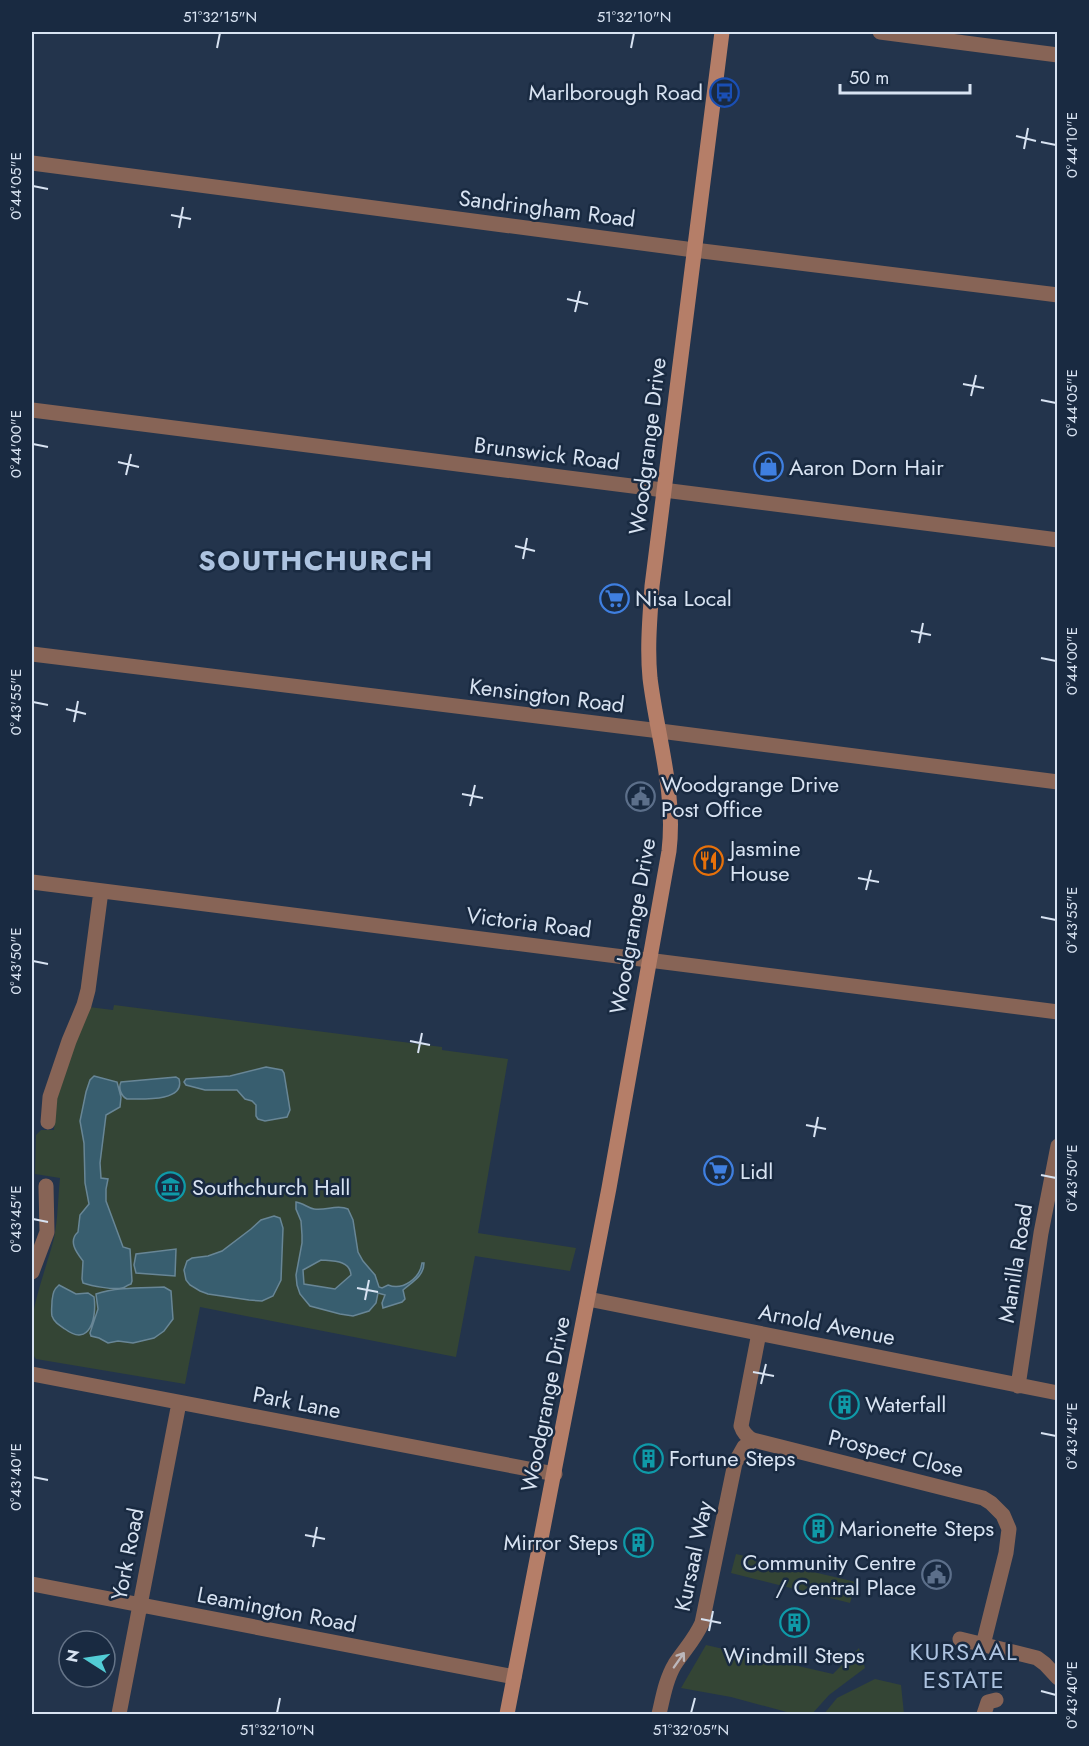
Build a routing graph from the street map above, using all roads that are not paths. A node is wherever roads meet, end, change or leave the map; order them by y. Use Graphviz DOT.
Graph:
graph roads {
  1 [pos="722,32"];
  2 [pos="880,32"];
  3 [pos="1058,55"];
  4 [pos="32,164"];
  5 [pos="694,250"];
  6 [pos="1058,295"];
  7 [pos="32,410"];
  8 [pos="664,491"];
  9 [pos="1058,540"];
  10 [pos="32,654"];
  11 [pos="660,731"];
  12 [pos="1058,782"];
  13 [pos="32,882"];
  14 [pos="101,891"];
  15 [pos="650,960"];
  16 [pos="1058,1012"];
  17 [pos="48,1122"];
  18 [pos="1058,1146"];
  19 [pos="46,1186"];
  20 [pos="32,1272"];
  21 [pos="588,1299"];
  22 [pos="759,1333"];
  23 [pos="32,1374"];
  24 [pos="1018,1386"];
  25 [pos="1058,1393"];
  26 [pos="179,1403"];
  27 [pos="753,1440"];
  28 [pos="555,1474"];
  29 [pos="32,1584"];
  30 [pos="140,1605"];
  31 [pos="960,1639"];
  32 [pos="983,1645"];
  33 [pos="514,1677"];
  34 [pos="1058,1678"];
  35 [pos="996,1700"];
  36 [pos="119,1714"];
  37 [pos="507,1714"];
  38 [pos="659,1714"];
  39 [pos="984,1714"];
  1 -- 5 [label="street, Woodgrange Drive"];
  2 -- 3 [label="street"];
  4 -- 5 [label="street, Sandringham Road"];
  5 -- 6 [label="street, Sandringham Road"];
  5 -- 8 [label="street, Woodgrange Drive"];
  7 -- 8 [label="street, Brunswick Road"];
  8 -- 9 [label="street, Brunswick Road"];
  8 -- 11 [label="street, Woodgrange Drive"];
  10 -- 11 [label="street, Kensington Road"];
  11 -- 12 [label="street, Kensington Road"];
  11 -- 15 [label="street, Woodgrange Drive"];
  13 -- 14 [label="street, Victoria Road"];
  14 -- 15 [label="street, Victoria Road"];
  14 -- 17 [label="street"];
  15 -- 16 [label="street, Victoria Road"];
  15 -- 21 [label="street, Woodgrange Drive"];
  18 -- 24 [label="street, Manilla Road"];
  19 -- 20 [label="street"];
  21 -- 22 [label="street, Arnold Avenue"];
  21 -- 28 [label="street, Woodgrange Drive"];
  22 -- 24 [label="street, Arnold Avenue"];
  22 -- 27 [label="street"];
  23 -- 26 [label="street, Park Lane"];
  24 -- 25 [label="street, Arnold Avenue"];
  26 -- 28 [label="street, Park Lane"];
  26 -- 30 [label="street, York Road"];
  27 -- 32 [label="street, Prospect Close"];
  38 -- 27 [label="street, Kursaal Way, one-way"];
  28 -- 33 [label="street, Woodgrange Drive"];
  29 -- 30 [label="street, Leamington Road"];
  30 -- 33 [label="street, Leamington Road"];
  30 -- 36 [label="street, York Road"];
  31 -- 32 [label="street"];
  32 -- 34 [label="street"];
  33 -- 37 [label="street, Woodgrange Drive"];
  35 -- 39 [label="street"];
}
